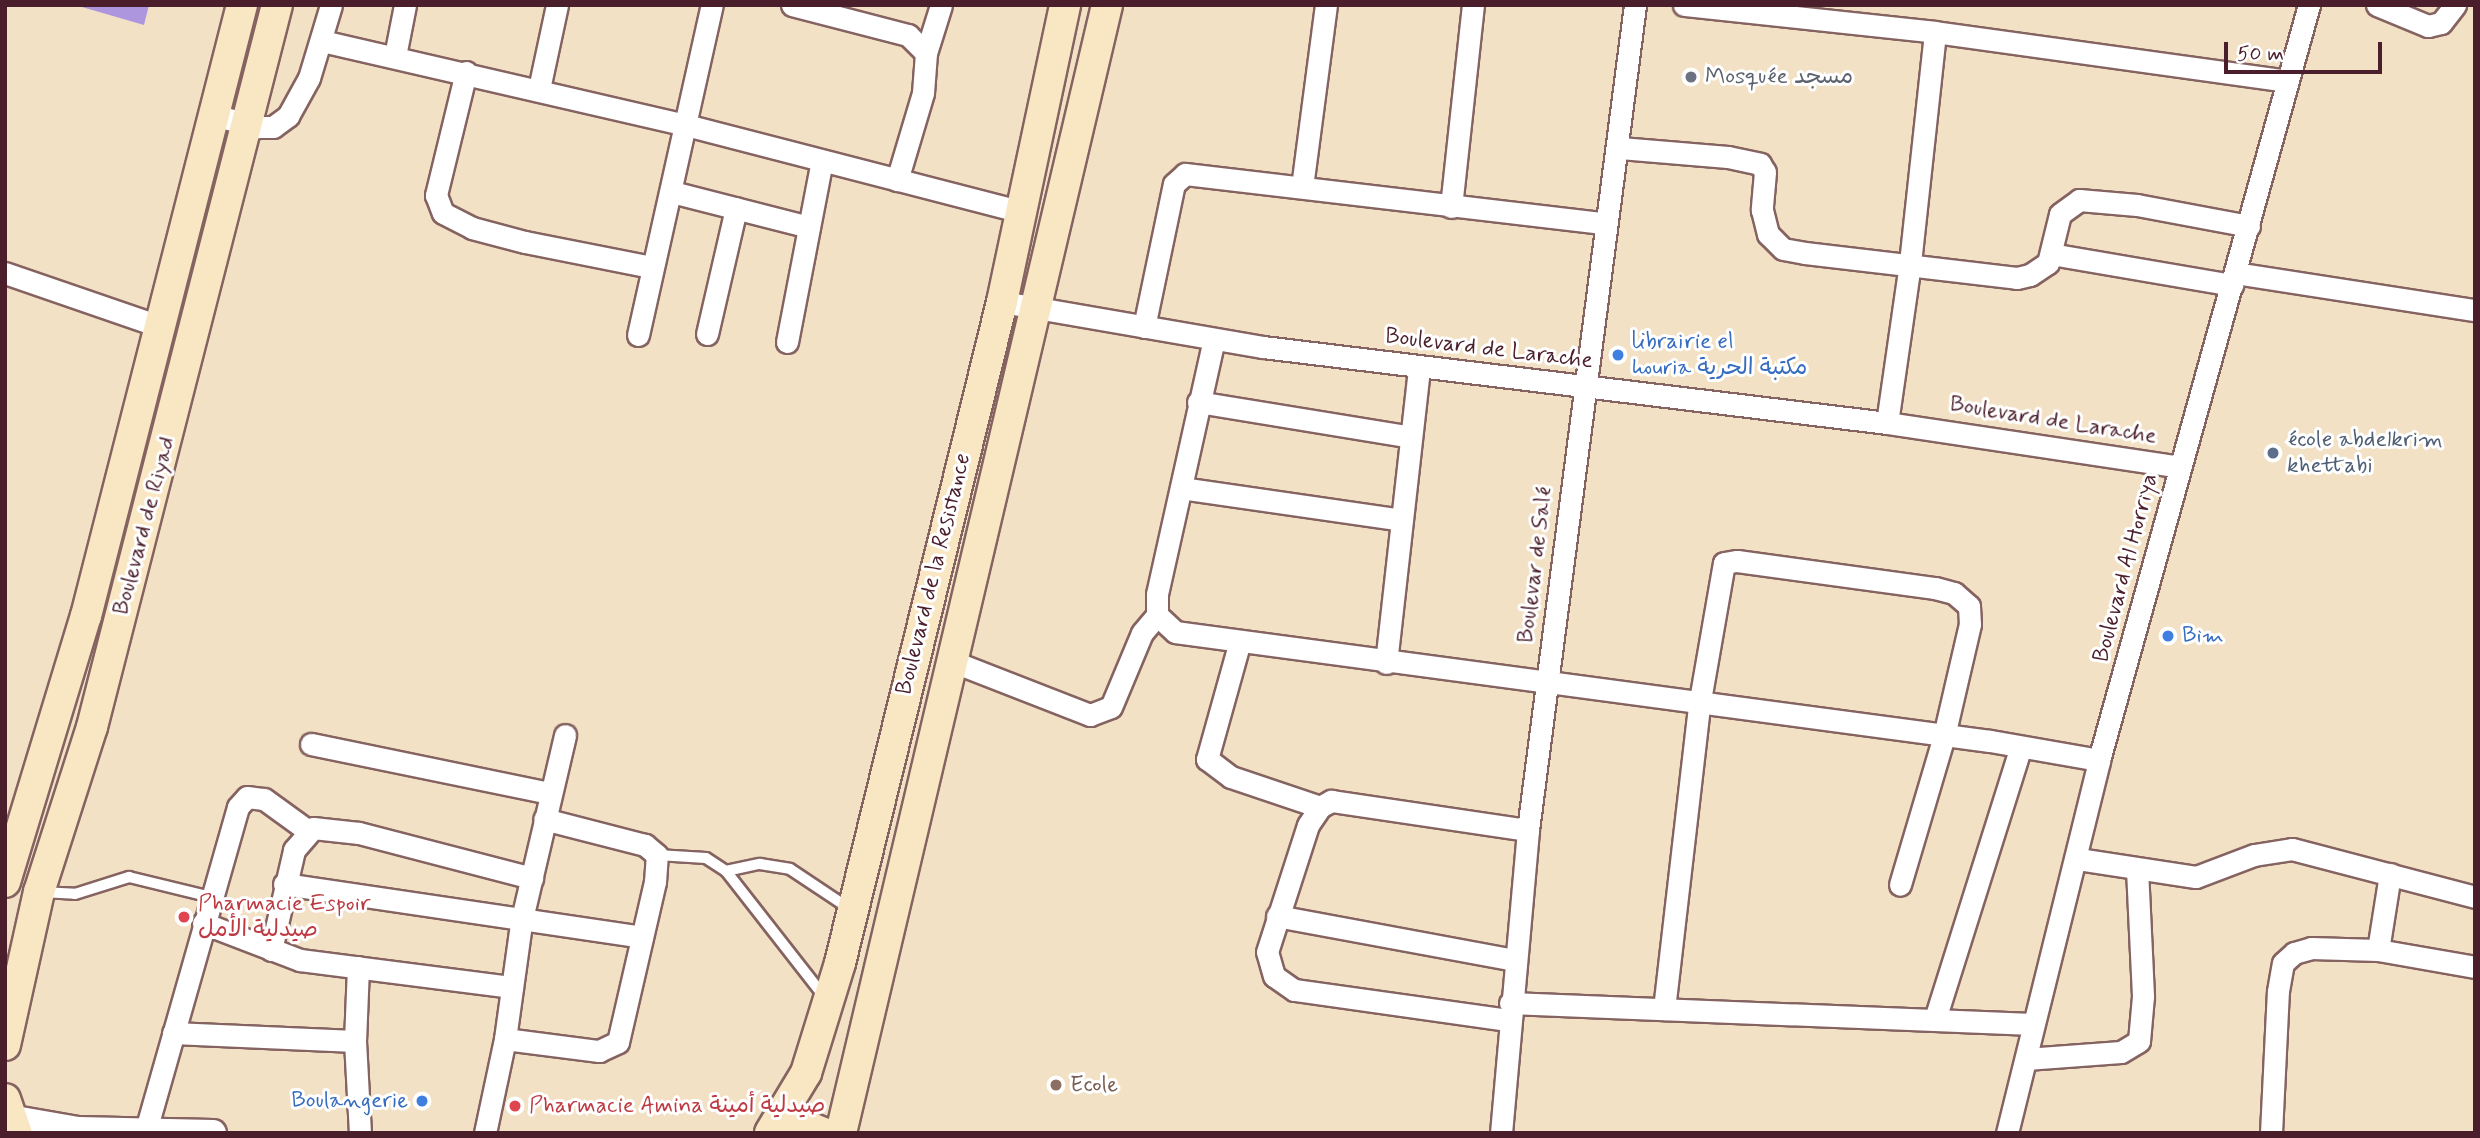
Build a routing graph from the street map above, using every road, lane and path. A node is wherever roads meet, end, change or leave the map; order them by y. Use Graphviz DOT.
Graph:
graph roads {
  1 [pos="242,5"];
  2 [pos="277,5"];
  3 [pos="331,5"];
  4 [pos="405,5"];
  5 [pos="557,5"];
  6 [pos="712,5"];
  7 [pos="792,5"];
  8 [pos="942,5"];
  9 [pos="1065,5"];
  10 [pos="1107,5"];
  11 [pos="1326,5"];
  12 [pos="1473,5"];
  13 [pos="1635,5"];
  14 [pos="1684,5"];
  15 [pos="2309,5"];
  16 [pos="2377,5"];
  17 [pos="2455,5"];
  18 [pos="1726,7"];
  19 [pos="854,13"];
  20 [pos="1872,15"];
  21 [pos="1935,32"];
  22 [pos="322,41"];
  23 [pos="926,53"];
  24 [pos="395,56"];
  25 [pos="466,72"];
  26 [pos="2287,81"];
  27 [pos="539,89"];
  28 [pos="214,115"];
  29 [pos="686,125"];
  30 [pos="250,127"];
  31 [pos="1620,148"];
  32 [pos="822,160"];
  33 [pos="897,180"];
  34 [pos="1302,187"];
  35 [pos="672,192"];
  36 [pos="1451,207"];
  37 [pos="736,208"];
  38 [pos="1018,211"];
  39 [pos="1605,223"];
  40 [pos="2249,226"];
  41 [pos="809,227"];
  42 [pos="2051,254"];
  43 [pos="1910,263"];
  44 [pos="651,267"];
  45 [pos="5,273"];
  46 [pos="2233,279"];
  47 [pos="1002,302"];
  48 [pos="1037,307"];
  49 [pos="2475,310"];
  50 [pos="159,327"];
  51 [pos="1144,327"];
  52 [pos="707,334"];
  53 [pos="638,335"];
  54 [pos="1214,339"];
  55 [pos="787,342"];
  56 [pos="1419,368"];
  57 [pos="1584,386"];
  58 [pos="1198,402"];
  59 [pos="1886,423"];
  60 [pos="1412,437"];
  61 [pos="2180,467"];
  62 [pos="1181,488"];
  63 [pos="1402,520"];
  64 [pos="1157,615"];
  65 [pos="1240,641"];
  66 [pos="954,662"];
  67 [pos="1386,663"];
  68 [pos="1548,684"];
  69 [pos="1699,706"];
  70 [pos="565,735"];
  71 [pos="1944,736"];
  72 [pos="311,744"];
  73 [pos="2021,747"];
  74 [pos="2099,760"];
  75 [pos="550,793"];
  76 [pos="1320,807"];
  77 [pos="544,819"];
  78 [pos="307,830"];
  79 [pos="1528,830"];
  80 [pos="657,855"];
  81 [pos="2078,859"];
  82 [pos="726,871"];
  83 [pos="2137,871"];
  84 [pos="2390,874"];
  85 [pos="532,878"];
  86 [pos="5,881"];
  87 [pos="284,884"];
  88 [pos="1900,885"];
  89 [pos="39,892"];
  90 [pos="211,897"];
  91 [pos="2475,897"];
  92 [pos="852,911"];
  93 [pos="1277,916"];
  94 [pos="203,923"];
  95 [pos="522,923"];
  96 [pos="642,937"];
  97 [pos="271,950"];
  98 [pos="2378,950"];
  99 [pos="1514,960"];
  100 [pos="358,967"];
  101 [pos="2475,967"];
  102 [pos="512,987"];
  103 [pos="828,1001"];
  104 [pos="1664,1009"];
  105 [pos="1509,1012"];
  106 [pos="1935,1018"];
  107 [pos="2033,1024"];
  108 [pos="173,1033"];
  109 [pos="505,1039"];
  110 [pos="355,1041"];
  111 [pos="5,1045"];
  112 [pos="2026,1059"];
  113 [pos="12,1117"];
  114 [pos="146,1130"];
  115 [pos="771,1132"];
  116 [pos="213,1133"];
  117 [pos="360,1133"];
  118 [pos="485,1133"];
  119 [pos="823,1133"];
  120 [pos="841,1133"];
  121 [pos="1501,1133"];
  122 [pos="2007,1133"];
  123 [pos="2271,1133"];
  1 -- 28 [label="main road, Boulevard de Riyad"];
  2 -- 30 [label="main road, Boulevard de Riyad"];
  3 -- 22 [label="street"];
  4 -- 24 [label="street"];
  5 -- 27 [label="street"];
  6 -- 29 [label="street"];
  7 -- 19 [label="street"];
  8 -- 23 [label="street"];
  9 -- 38 [label="main road, Boulevard de la Resistance"];
  10 -- 48 [label="main road, Boulevard de la Resistance"];
  11 -- 34 [label="street"];
  12 -- 36 [label="street"];
  13 -- 31 [label="street, Boulevar de Salé"];
  14 -- 18 [label="street"];
  15 -- 26 [label="street, Boulevard Al Horriya"];
  16 -- 17 [label="street"];
  18 -- 20 [label="street"];
  19 -- 23 [label="street"];
  20 -- 21 [label="street"];
  21 -- 26 [label="street"];
  21 -- 43 [label="street"];
  22 -- 24 [label="street"];
  22 -- 30 [label="street"];
  23 -- 33 [label="street"];
  24 -- 25 [label="street"];
  25 -- 27 [label="street"];
  25 -- 44 [label="street"];
  26 -- 40 [label="street, Boulevard Al Horriya"];
  27 -- 29 [label="street"];
  28 -- 30 [label="street"];
  28 -- 50 [label="main road, Boulevard de Riyad"];
  29 -- 32 [label="street"];
  29 -- 35 [label="street"];
  30 -- 89 [label="main road, Boulevard de Riyad"];
  31 -- 39 [label="street, Boulevar de Salé"];
  31 -- 43 [label="street"];
  32 -- 33 [label="street"];
  32 -- 41 [label="street"];
  33 -- 38 [label="street"];
  34 -- 36 [label="street"];
  34 -- 51 [label="street"];
  35 -- 37 [label="street"];
  35 -- 44 [label="street"];
  36 -- 39 [label="street"];
  37 -- 41 [label="street"];
  37 -- 52 [label="street"];
  38 -- 47 [label="main road, Boulevard de la Resistance"];
  39 -- 57 [label="street, Boulevar de Salé"];
  40 -- 42 [label="street"];
  40 -- 46 [label="street, Boulevard Al Horriya"];
  41 -- 55 [label="street"];
  42 -- 43 [label="street"];
  42 -- 46 [label="street"];
  43 -- 59 [label="street"];
  44 -- 53 [label="street"];
  45 -- 50 [label="street"];
  46 -- 49 [label="street"];
  46 -- 61 [label="street, Boulevard Al Horriya"];
  47 -- 48 [label="street, Boulevard de Larache"];
  47 -- 92 [label="main road, Boulevard de la Resistance"];
  48 -- 51 [label="street, Boulevard de Larache"];
  48 -- 66 [label="main road, Boulevard de la Resistance"];
  50 -- 86 [label="main road, Boulevard de Riyad"];
  51 -- 54 [label="street, Boulevard de Larache"];
  54 -- 56 [label="street, Boulevard de Larache"];
  54 -- 58 [label="street"];
  56 -- 57 [label="street, Boulevard de Larache"];
  56 -- 60 [label="street"];
  57 -- 59 [label="street, Boulevard de Larache"];
  57 -- 68 [label="street, Boulevar de Salé"];
  58 -- 60 [label="street"];
  58 -- 62 [label="street"];
  59 -- 61 [label="street, Boulevard de Larache"];
  60 -- 63 [label="street"];
  61 -- 74 [label="street, Boulevard Al Horriya"];
  62 -- 63 [label="street"];
  62 -- 64 [label="street"];
  63 -- 67 [label="street"];
  64 -- 65 [label="street"];
  64 -- 66 [label="street"];
  65 -- 67 [label="street"];
  65 -- 76 [label="street"];
  66 -- 120 [label="main road, Boulevard de la Resistance"];
  67 -- 68 [label="street"];
  68 -- 69 [label="street"];
  68 -- 79 [label="street, Boulevar de Salé"];
  69 -- 71 [label="street"];
  69 -- 71 [label="street"];
  69 -- 104 [label="street"];
  70 -- 75 [label="street"];
  71 -- 73 [label="street"];
  71 -- 88 [label="street"];
  72 -- 75 [label="street"];
  73 -- 74 [label="street"];
  73 -- 106 [label="street"];
  74 -- 81 [label="street, Boulevard Al Horriya"];
  75 -- 77 [label="street"];
  76 -- 79 [label="street"];
  76 -- 93 [label="street"];
  77 -- 80 [label="street"];
  77 -- 85 [label="street"];
  78 -- 85 [label="street"];
  78 -- 87 [label="street"];
  78 -- 90 [label="street"];
  79 -- 99 [label="street, Boulevar de Salé"];
  80 -- 82 [label="lane"];
  80 -- 96 [label="street"];
  81 -- 83 [label="street"];
  81 -- 107 [label="street, Boulevard Al Horriya"];
  82 -- 92 [label="lane"];
  82 -- 103 [label="lane"];
  83 -- 84 [label="street"];
  83 -- 112 [label="street"];
  84 -- 91 [label="street"];
  84 -- 98 [label="street"];
  85 -- 95 [label="street"];
  87 -- 95 [label="street"];
  87 -- 97 [label="street"];
  89 -- 90 [label="lane"];
  89 -- 111 [label="main road, Boulevard de Riyad"];
  90 -- 94 [label="street"];
  92 -- 103 [label="main road, Boulevard de la Resistance"];
  93 -- 99 [label="street"];
  93 -- 105 [label="street"];
  94 -- 97 [label="street"];
  94 -- 108 [label="street"];
  95 -- 96 [label="street"];
  95 -- 102 [label="street"];
  96 -- 109 [label="street"];
  97 -- 100 [label="street"];
  98 -- 101 [label="street"];
  98 -- 123 [label="street"];
  99 -- 105 [label="street, Boulevar de Salé"];
  100 -- 102 [label="street"];
  100 -- 110 [label="street"];
  102 -- 109 [label="street"];
  103 -- 115 [label="main road, Boulevard de la Resistance"];
  104 -- 105 [label="street"];
  104 -- 106 [label="street"];
  105 -- 121 [label="street, Boulevar de Salé"];
  106 -- 107 [label="street"];
  107 -- 112 [label="street, Boulevard Al Horriya"];
  108 -- 110 [label="street"];
  108 -- 114 [label="street"];
  109 -- 118 [label="street"];
  110 -- 117 [label="street"];
  112 -- 122 [label="street, Boulevard Al Horriya"];
  113 -- 114 [label="street"];
  114 -- 116 [label="street"];
  115 -- 119 [label="main road"];
}
